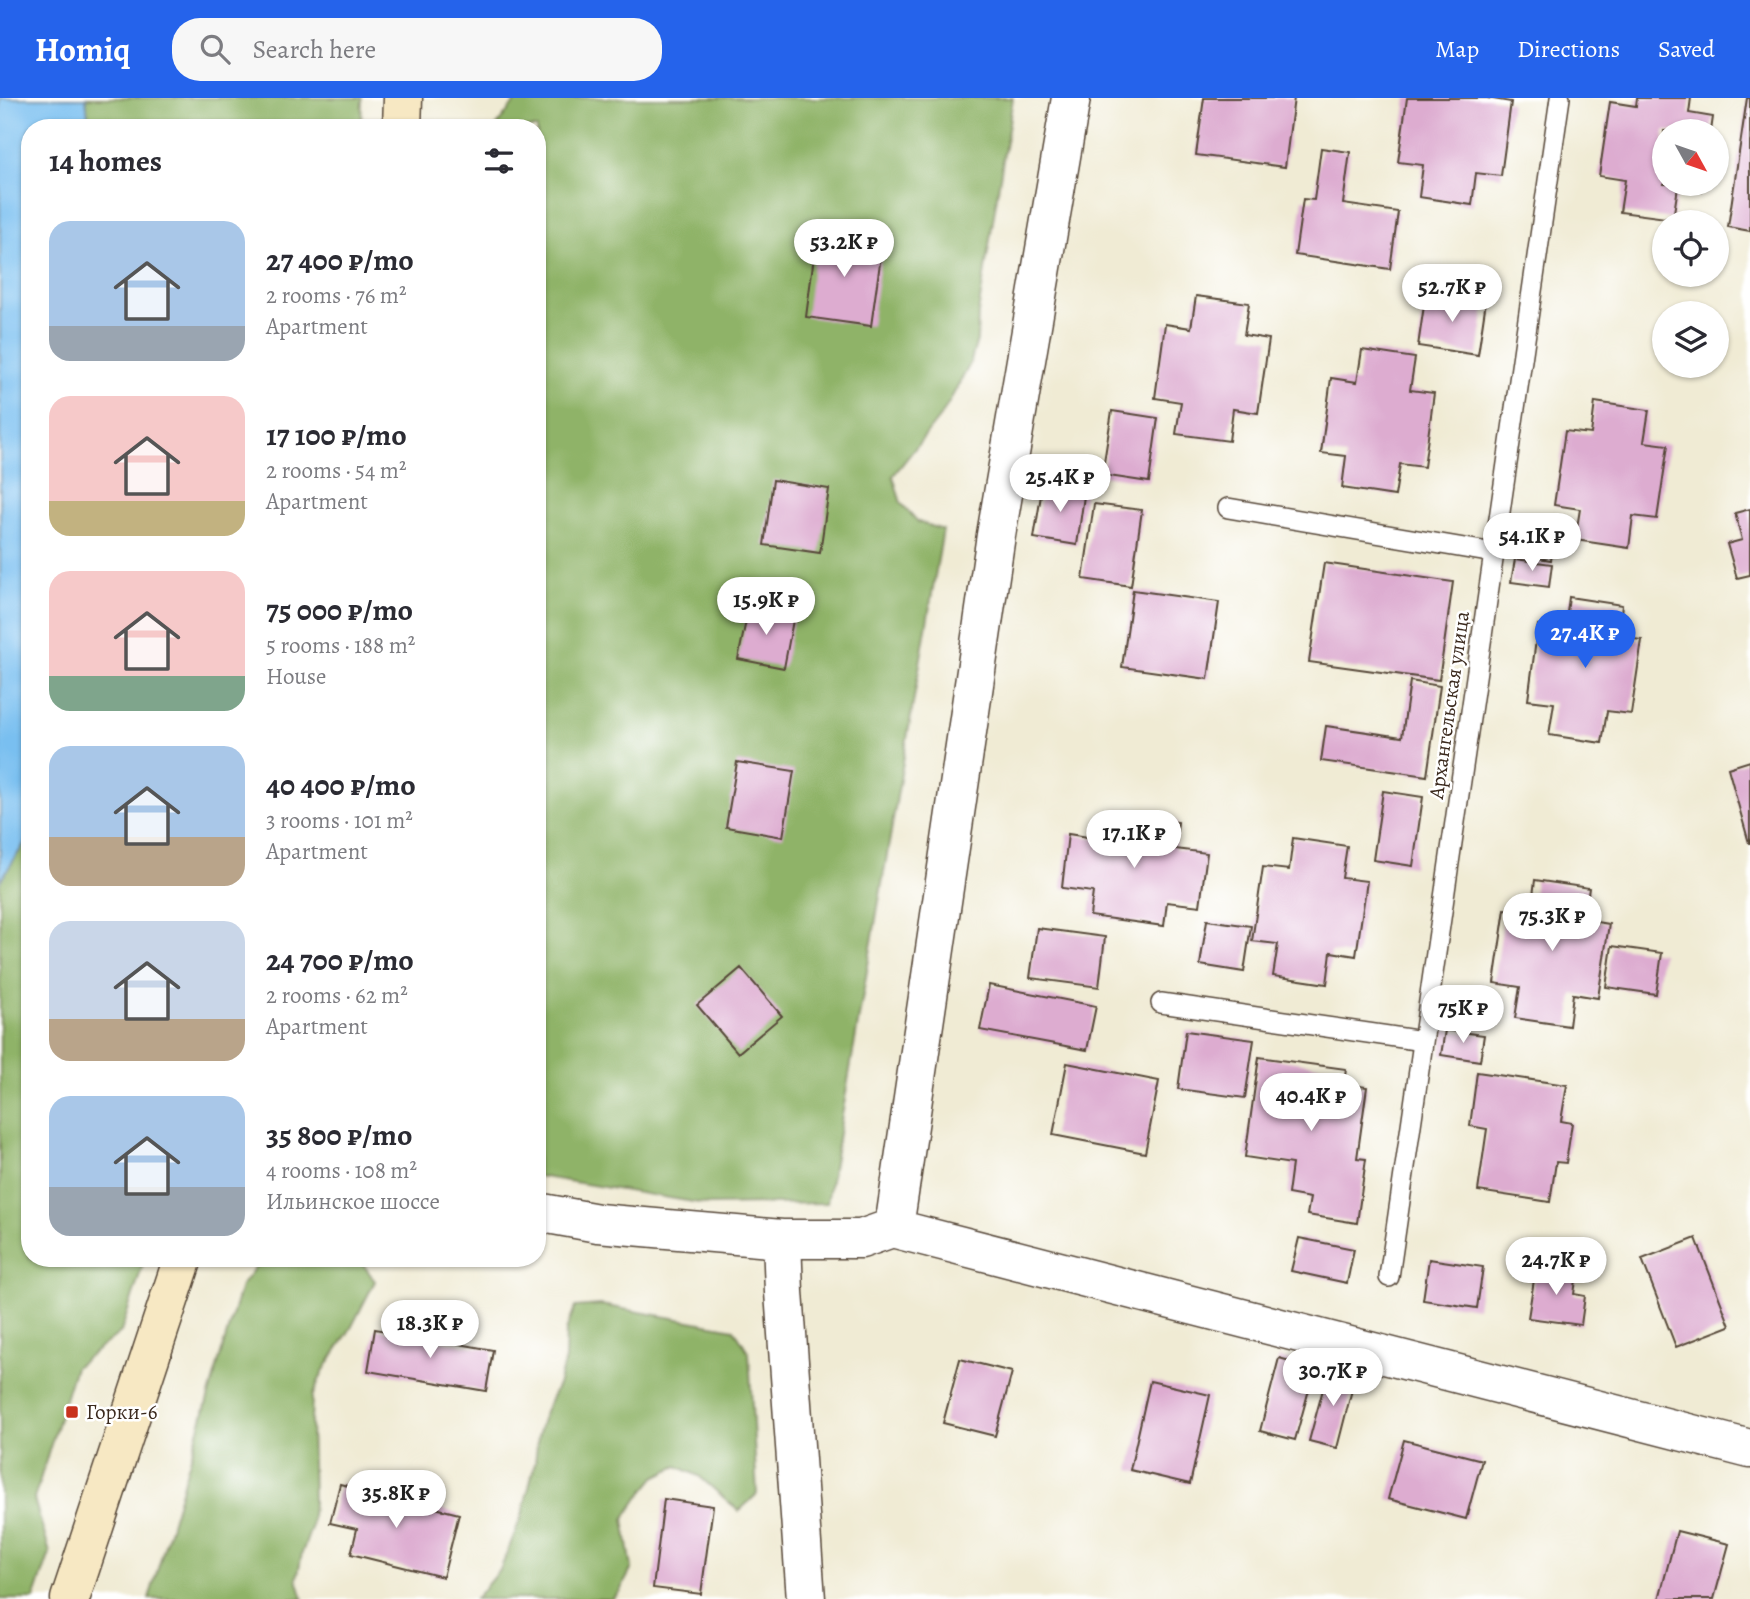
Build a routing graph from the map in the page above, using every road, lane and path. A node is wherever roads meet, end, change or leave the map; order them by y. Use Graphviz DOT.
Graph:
graph roads {
  1 [pos="403,98"];
  2 [pos="1070,98"];
  3 [pos="1560,98"];
  4 [pos="402,119"];
  5 [pos="1228,508"];
  6 [pos="1494,553"];
  7 [pos="1161,1003"];
  8 [pos="1423,1041"];
  9 [pos="546,1214"];
  10 [pos="892,1228"];
  11 [pos="782,1239"];
  12 [pos="180,1267"];
  13 [pos="1389,1278"];
  14 [pos="1750,1450"];
  15 [pos="70,1599"];
  16 [pos="806,1599"];
  1 -- 4 [label="main road"];
  2 -- 10 [label="street"];
  3 -- 6 [label="lane, Архангельская улица"];
  5 -- 6 [label="lane"];
  6 -- 8 [label="lane, Архангельская улица"];
  7 -- 8 [label="lane"];
  8 -- 13 [label="lane, Архангельская улица"];
  9 -- 11 [label="street"];
  10 -- 11 [label="street"];
  10 -- 14 [label="street"];
  11 -- 16 [label="street"];
  12 -- 15 [label="main road"];
}
